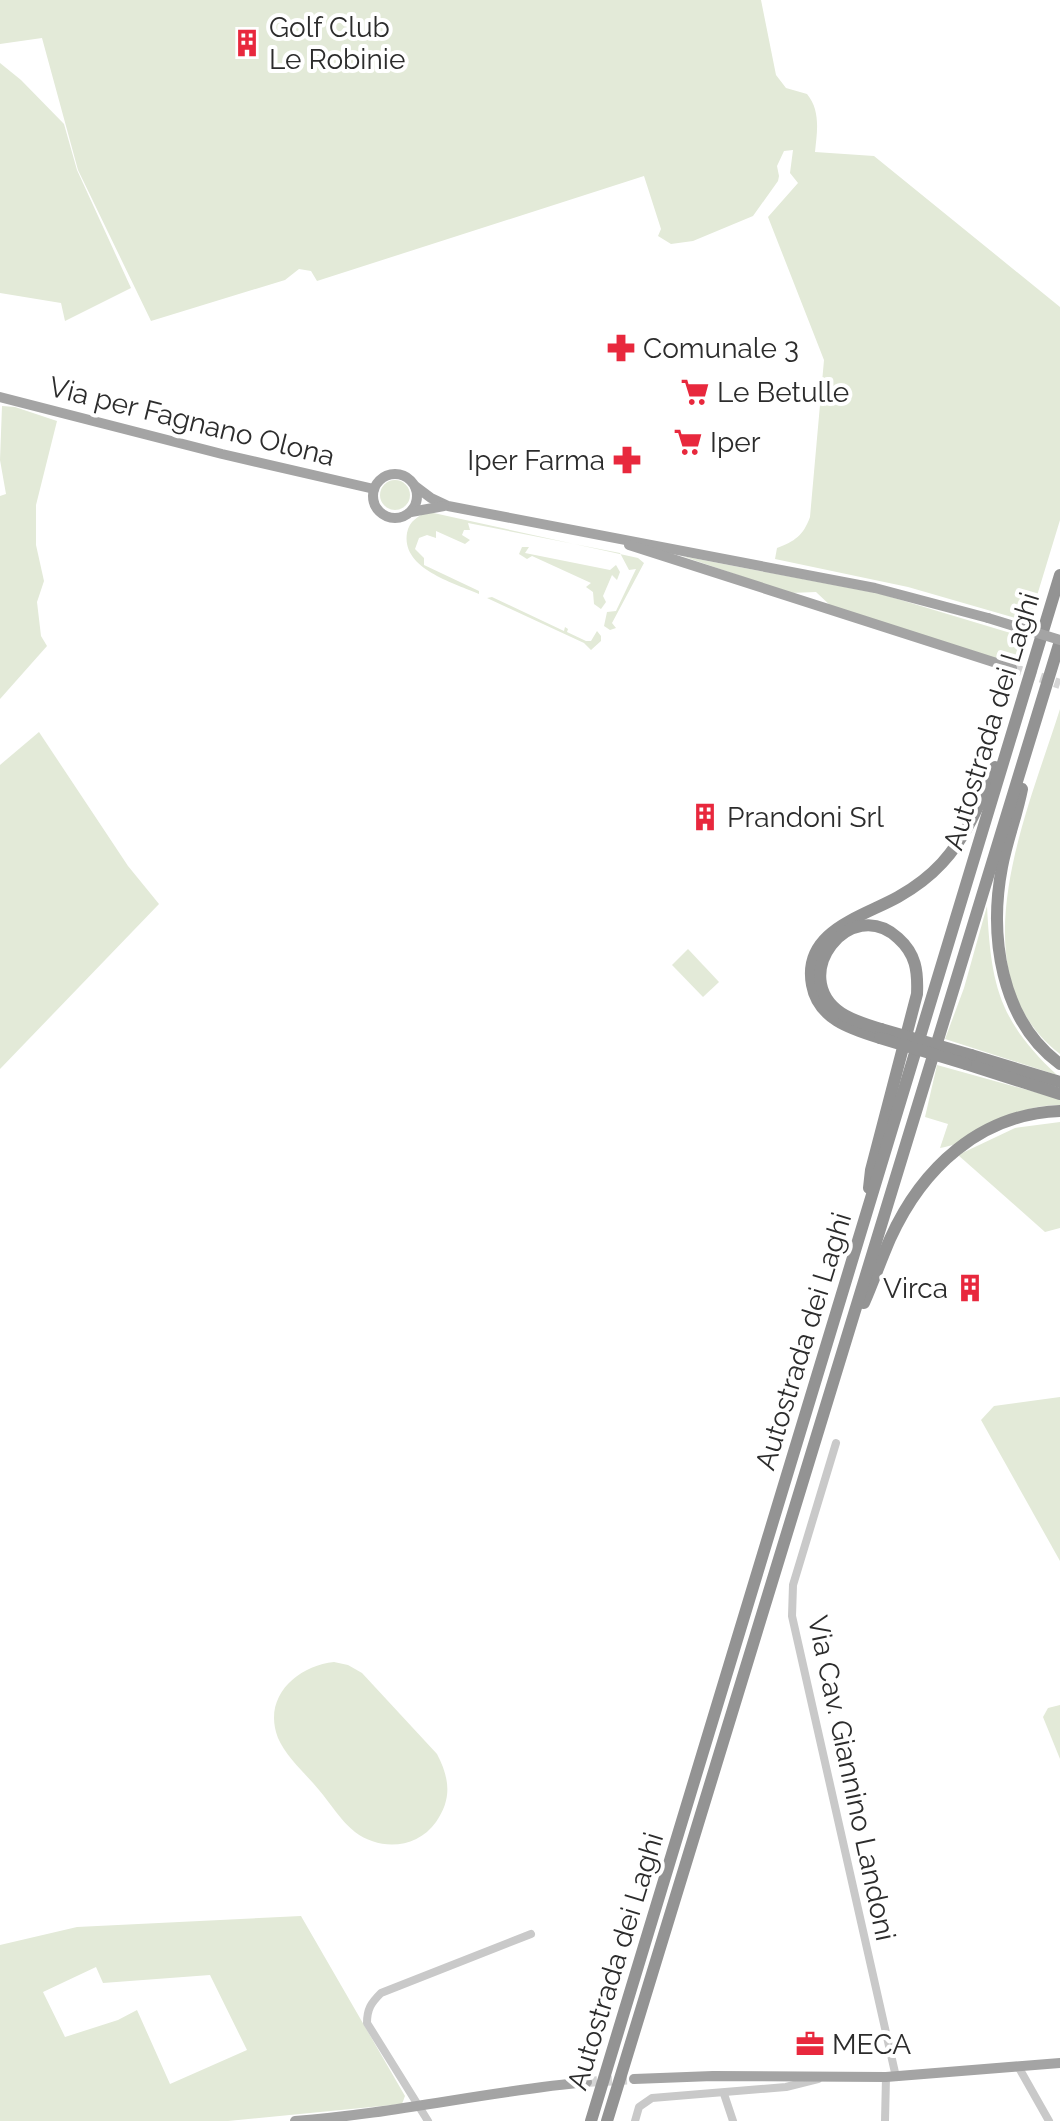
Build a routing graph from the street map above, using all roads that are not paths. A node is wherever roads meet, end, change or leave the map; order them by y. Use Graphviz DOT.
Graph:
graph roads {
  1 [pos="0,397"];
  2 [pos="415,486"];
  3 [pos="374,489"];
  4 [pos="448,506"];
  5 [pos="411,512"];
  6 [pos="600,537"];
  7 [pos="1060,575"];
  8 [pos="1060,641"];
  9 [pos="1012,668"];
  10 [pos="1016,721"];
  11 [pos="1034,726"];
  12 [pos="880,1034"];
  13 [pos="968,1060"];
  14 [pos="1060,1064"];
  15 [pos="1060,1082"];
  16 [pos="1060,1094"];
  17 [pos="1060,1111"];
  18 [pos="867,1214"];
  19 [pos="843,1349"];
  20 [pos="836,1443"];
  21 [pos="531,1934"];
  22 [pos="1060,2063"];
  23 [pos="1019,2068"];
  24 [pos="891,2077"];
  25 [pos="634,2079"];
  26 [pos="818,2079"];
  27 [pos="587,2082"];
  28 [pos="724,2094"];
  29 [pos="417,2107"];
  30 [pos="295,2121"];
  31 [pos="428,2121"];
  32 [pos="591,2121"];
  33 [pos="607,2121"];
  34 [pos="635,2121"];
  35 [pos="733,2121"];
  36 [pos="885,2121"];
  37 [pos="1049,2121"];
  1 -- 3 [label="main road, Via per Fagnano Olona"];
  2 -- 3 [label="main road"];
  2 -- 4 [label="main road"];
  2 -- 5 [label="main road"];
  3 -- 5 [label="main road"];
  4 -- 5 [label="main road"];
  4 -- 6 [label="main road"];
  6 -- 8 [label="main road, bridge"];
  6 -- 9 [label="main road"];
  7 -- 10 [label="highway, Autostrada dei Laghi"];
  8 -- 11 [label="highway, Autostrada dei Laghi"];
  10 -- 12 [label="highway"];
  10 -- 18 [label="highway, Autostrada dei Laghi"];
  11 -- 14 [label="highway"];
  11 -- 19 [label="highway, Autostrada dei Laghi"];
  12 -- 13 [label="highway, bridge"];
  12 -- 18 [label="highway"];
  13 -- 15 [label="highway"];
  13 -- 16 [label="highway"];
  17 -- 19 [label="highway"];
  18 -- 32 [label="highway, Autostrada dei Laghi"];
  19 -- 33 [label="highway, Autostrada dei Laghi"];
  20 -- 24 [label="street, Via Cav. Giannino Landoni"];
  21 -- 29 [label="street"];
  22 -- 23 [label="main road"];
  23 -- 24 [label="main road"];
  23 -- 37 [label="street"];
  24 -- 26 [label="main road"];
  24 -- 36 [label="street, Via Cav. Giannino Landoni"];
  25 -- 26 [label="main road"];
  26 -- 28 [label="street"];
  27 -- 29 [label="main road"];
  28 -- 34 [label="street"];
  28 -- 35 [label="street"];
  29 -- 30 [label="main road"];
  29 -- 31 [label="street"];
}
